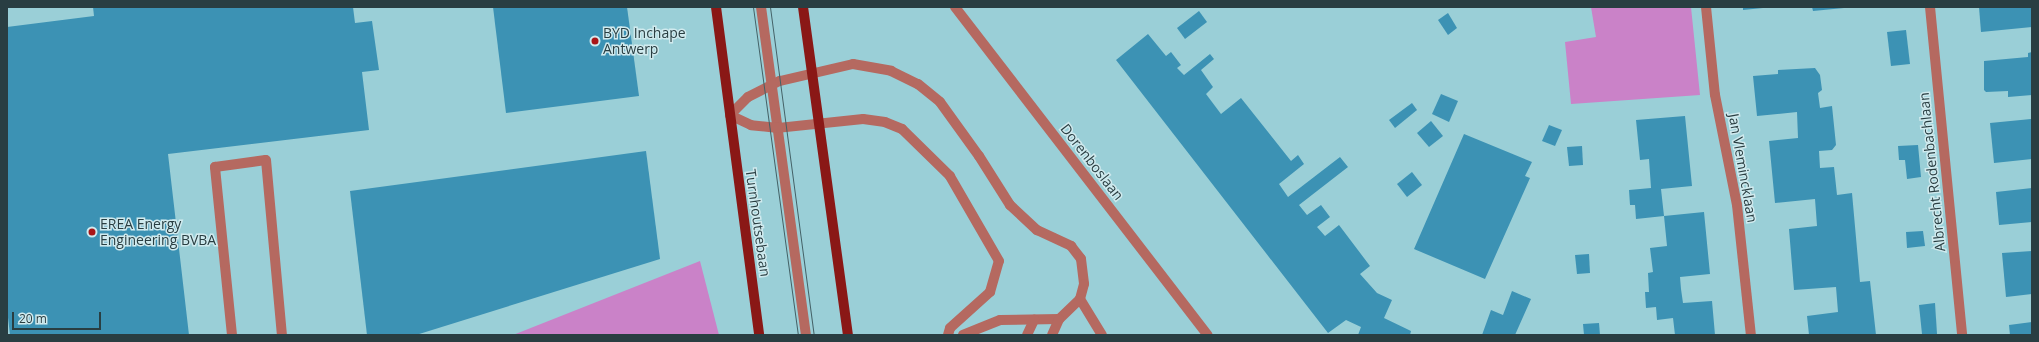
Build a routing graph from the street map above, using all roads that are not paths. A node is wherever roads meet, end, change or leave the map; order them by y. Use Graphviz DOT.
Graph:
graph roads {
  1 [pos="716,7"];
  2 [pos="762,7"];
  3 [pos="803,7"];
  4 [pos="955,7"];
  5 [pos="1706,7"];
  6 [pos="1930,7"];
  7 [pos="813,72"];
  8 [pos="772,84"];
  9 [pos="730,115"];
  10 [pos="820,123"];
  11 [pos="778,128"];
  12 [pos="1080,299"];
  13 [pos="1059,319"];
  14 [pos="1034,320"];
  15 [pos="232,335"];
  16 [pos="282,335"];
  17 [pos="759,335"];
  18 [pos="806,335"];
  19 [pos="848,335"];
  20 [pos="948,335"];
  21 [pos="963,335"];
  22 [pos="1027,335"];
  23 [pos="1052,335"];
  24 [pos="1102,335"];
  25 [pos="1208,335"];
  26 [pos="1751,335"];
  27 [pos="1962,335"];
  1 -- 9 [label="main road, Turnhoutsebaan"];
  2 -- 8 [label="street"];
  3 -- 7 [label="main road"];
  4 -- 25 [label="street, Dorenboslaan"];
  5 -- 26 [label="street, Jan Vlemincklaan"];
  6 -- 27 [label="street, Albrecht Rodenbachlaan"];
  7 -- 8 [label="street"];
  7 -- 10 [label="main road"];
  7 -- 12 [label="street"];
  8 -- 9 [label="street"];
  8 -- 11 [label="street"];
  9 -- 11 [label="street"];
  9 -- 17 [label="main road, Turnhoutsebaan"];
  10 -- 11 [label="street"];
  10 -- 19 [label="main road"];
  10 -- 20 [label="street"];
  11 -- 18 [label="street"];
  12 -- 13 [label="street"];
  12 -- 24 [label="street"];
  13 -- 14 [label="street"];
  13 -- 23 [label="street"];
  14 -- 21 [label="street"];
  14 -- 22 [label="street"];
  15 -- 16 [label="street"];
}
